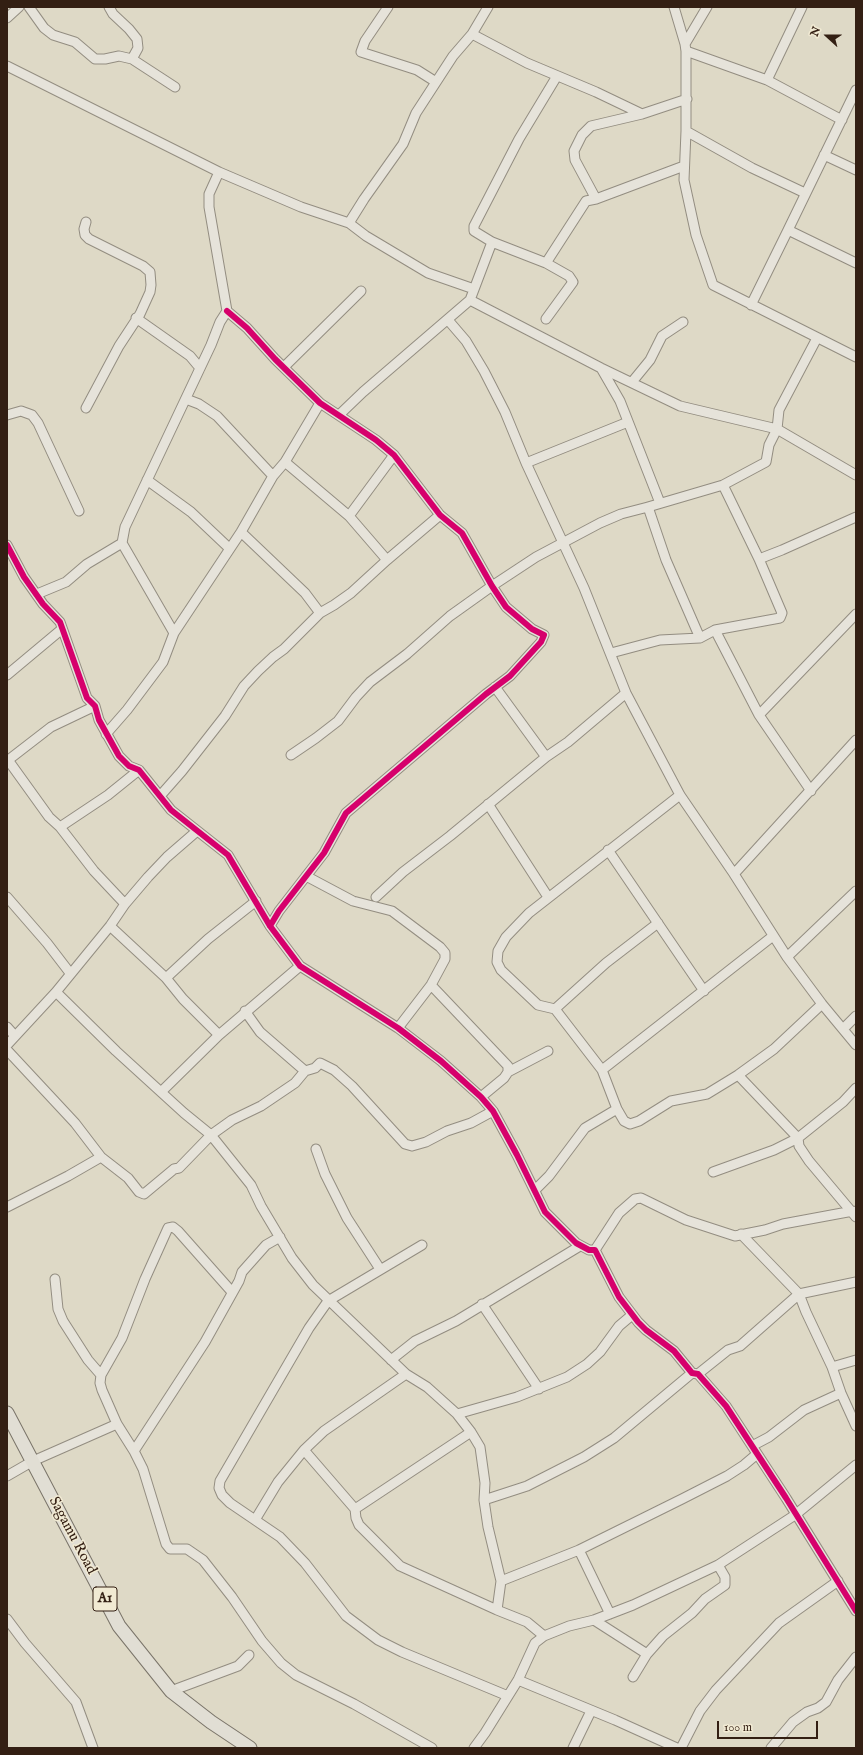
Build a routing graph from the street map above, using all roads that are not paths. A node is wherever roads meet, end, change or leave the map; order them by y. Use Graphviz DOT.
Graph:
graph roads {
  1 [pos="19,7"];
  2 [pos="29,7"];
  3 [pos="109,7"];
  4 [pos="388,7"];
  5 [pos="488,7"];
  6 [pos="674,7"];
  7 [pos="707,7"];
  8 [pos="802,7"];
  9 [pos="7,18"];
  10 [pos="472,34"];
  11 [pos="685,48"];
  12 [pos="132,60"];
  13 [pos="7,66"];
  14 [pos="557,76"];
  15 [pos="767,80"];
  16 [pos="436,82"];
  17 [pos="176,87"];
  18 [pos="856,90"];
  19 [pos="687,99"];
  20 [pos="642,114"];
  21 [pos="842,120"];
  22 [pos="686,131"];
  23 [pos="824,155"];
  24 [pos="684,166"];
  25 [pos="856,170"];
  26 [pos="219,172"];
  27 [pos="805,193"];
  28 [pos="596,199"];
  29 [pos="86,222"];
  30 [pos="349,223"];
  31 [pos="788,230"];
  32 [pos="492,242"];
  33 [pos="546,263"];
  34 [pos="856,263"];
  35 [pos="474,289"];
  36 [pos="361,291"];
  37 [pos="470,300"];
  38 [pos="751,305"];
  39 [pos="227,311"];
  40 [pos="136,318"];
  41 [pos="546,318"];
  42 [pos="448,320"];
  43 [pos="683,322"];
  44 [pos="817,338"];
  45 [pos="856,357"];
  46 [pos="284,367"];
  47 [pos="200,368"];
  48 [pos="601,368"];
  49 [pos="632,382"];
  50 [pos="186,399"];
  51 [pos="320,403"];
  52 [pos="86,408"];
  53 [pos="7,415"];
  54 [pos="339,415"];
  55 [pos="628,422"];
  56 [pos="777,430"];
  57 [pos="394,455"];
  58 [pos="285,462"];
  59 [pos="526,463"];
  60 [pos="856,475"];
  61 [pos="273,476"];
  62 [pos="147,480"];
  63 [pos="722,484"];
  64 [pos="660,503"];
  65 [pos="648,507"];
  66 [pos="80,511"];
  67 [pos="349,516"];
  68 [pos="440,516"];
  69 [pos="856,517"];
  70 [pos="241,532"];
  71 [pos="122,543"];
  72 [pos="563,543"];
  73 [pos="7,545"];
  74 [pos="230,548"];
  75 [pos="759,559"];
  76 [pos="387,560"];
  77 [pos="492,586"];
  78 [pos="37,594"];
  79 [pos="320,613"];
  80 [pos="856,614"];
  81 [pos="62,629"];
  82 [pos="715,630"];
  83 [pos="174,633"];
  84 [pos="700,638"];
  85 [pos="611,653"];
  86 [pos="7,675"];
  87 [pos="495,687"];
  88 [pos="626,693"];
  89 [pos="95,706"];
  90 [pos="759,715"];
  91 [pos="106,734"];
  92 [pos="856,740"];
  93 [pos="292,755"];
  94 [pos="546,757"];
  95 [pos="8,761"];
  96 [pos="138,770"];
  97 [pos="811,791"];
  98 [pos="680,795"];
  99 [pos="160,796"];
  100 [pos="488,804"];
  101 [pos="60,827"];
  102 [pos="197,831"];
  103 [pos="608,850"];
  104 [pos="734,874"];
  105 [pos="306,876"];
  106 [pos="856,891"];
  107 [pos="7,897"];
  108 [pos="376,897"];
  109 [pos="548,897"];
  110 [pos="256,902"];
  111 [pos="125,904"];
  112 [pos="658,923"];
  113 [pos="110,926"];
  114 [pos="270,926"];
  115 [pos="773,936"];
  116 [pos="787,957"];
  117 [pos="300,966"];
  118 [pos="70,974"];
  119 [pos="166,978"];
  120 [pos="431,985"];
  121 [pos="704,991"];
  122 [pos="56,992"];
  123 [pos="822,1004"];
  124 [pos="555,1008"];
  125 [pos="245,1012"];
  126 [pos="856,1016"];
  127 [pos="7,1027"];
  128 [pos="398,1028"];
  129 [pos="843,1029"];
  130 [pos="219,1034"];
  131 [pos="15,1036"];
  132 [pos="7,1045"];
  133 [pos="856,1045"];
  134 [pos="7,1050"];
  135 [pos="548,1051"];
  136 [pos="602,1070"];
  137 [pos="305,1071"];
  138 [pos="508,1072"];
  139 [pos="738,1075"];
  140 [pos="856,1088"];
  141 [pos="161,1092"];
  142 [pos="481,1096"];
  143 [pos="617,1109"];
  144 [pos="492,1111"];
  145 [pos="211,1136"];
  146 [pos="798,1138"];
  147 [pos="316,1149"];
  148 [pos="101,1157"];
  149 [pos="713,1172"];
  150 [pos="535,1190"];
  151 [pos="7,1207"];
  152 [pos="854,1214"];
  153 [pos="741,1234"];
  154 [pos="280,1237"];
  155 [pos="422,1245"];
  156 [pos="580,1246"];
  157 [pos="595,1250"];
  158 [pos="380,1269"];
  159 [pos="55,1279"];
  160 [pos="856,1282"];
  161 [pos="232,1292"];
  162 [pos="799,1294"];
  163 [pos="328,1300"];
  164 [pos="482,1304"];
  165 [pos="632,1315"];
  166 [pos="391,1360"];
  167 [pos="856,1360"];
  168 [pos="832,1367"];
  169 [pos="406,1374"];
  170 [pos="695,1374"];
  171 [pos="101,1375"];
  172 [pos="539,1389"];
  173 [pos="841,1393"];
  174 [pos="7,1413"];
  175 [pos="457,1414"];
  176 [pos="117,1424"];
  177 [pos="856,1426"];
  178 [pos="470,1432"];
  179 [pos="304,1450"];
  180 [pos="754,1450"];
  181 [pos="134,1451"];
  182 [pos="33,1461"];
  183 [pos="856,1465"];
  184 [pos="7,1476"];
  185 [pos="484,1500"];
  186 [pos="355,1509"];
  187 [pos="795,1515"];
  188 [pos="255,1520"];
  189 [pos="579,1550"];
  190 [pos="718,1565"];
  191 [pos="838,1581"];
  192 [pos="501,1582"];
  193 [pos="497,1610"];
  194 [pos="856,1611"];
  195 [pos="610,1614"];
  196 [pos="7,1620"];
  197 [pos="594,1620"];
  198 [pos="544,1636"];
  199 [pos="647,1654"];
  200 [pos="250,1655"];
  201 [pos="856,1657"];
  202 [pos="633,1677"];
  203 [pos="518,1680"];
  204 [pos="171,1690"];
  205 [pos="508,1696"];
  206 [pos="591,1711"];
  207 [pos="236,1743"];
  208 [pos="666,1746"];
  209 [pos="93,1748"];
  210 [pos="250,1748"];
  211 [pos="432,1748"];
  212 [pos="474,1748"];
  213 [pos="572,1748"];
  214 [pos="677,1748"];
  215 [pos="681,1748"];
  216 [pos="771,1748"];
  1 -- 9 [label="street"];
  2 -- 12 [label="street"];
  3 -- 12 [label="street"];
  4 -- 16 [label="street"];
  5 -- 10 [label="street"];
  6 -- 11 [label="street"];
  7 -- 11 [label="street"];
  8 -- 15 [label="street"];
  10 -- 14 [label="street"];
  10 -- 16 [label="street"];
  11 -- 15 [label="street"];
  11 -- 19 [label="street"];
  12 -- 17 [label="street"];
  13 -- 26 [label="street"];
  14 -- 20 [label="street"];
  14 -- 32 [label="street"];
  15 -- 21 [label="street"];
  16 -- 30 [label="street"];
  18 -- 21 [label="street"];
  19 -- 20 [label="street"];
  19 -- 22 [label="street"];
  20 -- 28 [label="street"];
  21 -- 23 [label="street"];
  22 -- 24 [label="street"];
  22 -- 27 [label="street"];
  23 -- 25 [label="street"];
  23 -- 27 [label="street"];
  24 -- 28 [label="street"];
  24 -- 38 [label="street"];
  26 -- 30 [label="street"];
  26 -- 39 [label="street"];
  27 -- 31 [label="street"];
  28 -- 33 [label="street"];
  29 -- 40 [label="street"];
  30 -- 35 [label="street"];
  31 -- 34 [label="street"];
  31 -- 38 [label="street"];
  32 -- 33 [label="street"];
  32 -- 35 [label="street"];
  33 -- 41 [label="street"];
  35 -- 37 [label="street"];
  36 -- 46 [label="street"];
  37 -- 42 [label="street"];
  37 -- 48 [label="street"];
  38 -- 44 [label="street"];
  39 -- 46 [label="street"];
  39 -- 47 [label="street"];
  40 -- 47 [label="street"];
  40 -- 52 [label="street"];
  42 -- 54 [label="street"];
  42 -- 59 [label="street"];
  43 -- 49 [label="street"];
  44 -- 45 [label="street"];
  44 -- 56 [label="street"];
  46 -- 51 [label="street"];
  47 -- 50 [label="street"];
  48 -- 49 [label="street"];
  48 -- 55 [label="street"];
  49 -- 56 [label="street"];
  50 -- 61 [label="street"];
  50 -- 62 [label="street"];
  51 -- 54 [label="street"];
  51 -- 58 [label="street"];
  53 -- 66 [label="street"];
  54 -- 57 [label="street"];
  55 -- 59 [label="street"];
  55 -- 64 [label="street"];
  56 -- 60 [label="street"];
  56 -- 63 [label="street"];
  57 -- 67 [label="street"];
  57 -- 68 [label="street"];
  58 -- 61 [label="street"];
  58 -- 67 [label="street"];
  59 -- 72 [label="street"];
  61 -- 70 [label="street"];
  62 -- 71 [label="street"];
  62 -- 74 [label="street"];
  63 -- 64 [label="street"];
  63 -- 75 [label="street"];
  64 -- 65 [label="street"];
  65 -- 72 [label="street"];
  65 -- 84 [label="street"];
  67 -- 76 [label="street"];
  68 -- 76 [label="street"];
  68 -- 77 [label="street"];
  69 -- 75 [label="street"];
  70 -- 74 [label="street"];
  70 -- 79 [label="street"];
  71 -- 78 [label="street"];
  71 -- 83 [label="street"];
  72 -- 77 [label="street"];
  72 -- 85 [label="street"];
  73 -- 78 [label="street"];
  74 -- 83 [label="street"];
  75 -- 82 [label="street"];
  76 -- 79 [label="street"];
  77 -- 87 [label="street"];
  77 -- 93 [label="street"];
  78 -- 81 [label="street"];
  79 -- 99 [label="street"];
  80 -- 90 [label="street"];
  81 -- 86 [label="street"];
  81 -- 89 [label="street"];
  82 -- 84 [label="street"];
  82 -- 90 [label="street"];
  83 -- 91 [label="street"];
  84 -- 85 [label="street"];
  85 -- 88 [label="street"];
  87 -- 94 [label="street"];
  87 -- 105 [label="street"];
  88 -- 94 [label="street"];
  88 -- 98 [label="street"];
  89 -- 91 [label="street"];
  89 -- 95 [label="street"];
  90 -- 97 [label="street"];
  91 -- 96 [label="street"];
  92 -- 97 [label="street"];
  94 -- 100 [label="street"];
  95 -- 101 [label="street"];
  96 -- 99 [label="street"];
  96 -- 101 [label="street"];
  97 -- 104 [label="street"];
  98 -- 103 [label="street"];
  98 -- 104 [label="street"];
  99 -- 102 [label="street"];
  100 -- 108 [label="street"];
  100 -- 109 [label="street"];
  101 -- 111 [label="street"];
  102 -- 110 [label="street"];
  102 -- 111 [label="street"];
  103 -- 109 [label="street"];
  103 -- 112 [label="street"];
  104 -- 115 [label="street"];
  105 -- 114 [label="street"];
  105 -- 120 [label="street"];
  106 -- 116 [label="street"];
  107 -- 118 [label="street"];
  109 -- 124 [label="street"];
  110 -- 114 [label="street"];
  110 -- 119 [label="street"];
  111 -- 113 [label="street"];
  112 -- 121 [label="street"];
  112 -- 124 [label="street"];
  113 -- 118 [label="street"];
  113 -- 119 [label="street"];
  114 -- 117 [label="street"];
  115 -- 116 [label="street"];
  115 -- 121 [label="street"];
  116 -- 123 [label="street"];
  117 -- 125 [label="street"];
  117 -- 128 [label="street"];
  118 -- 122 [label="street"];
  119 -- 130 [label="street"];
  120 -- 128 [label="street"];
  120 -- 138 [label="street"];
  121 -- 136 [label="street"];
  122 -- 131 [label="street"];
  122 -- 141 [label="street"];
  123 -- 129 [label="street"];
  123 -- 139 [label="street"];
  124 -- 136 [label="street"];
  125 -- 130 [label="street"];
  125 -- 137 [label="street"];
  126 -- 129 [label="street"];
  127 -- 131 [label="street"];
  128 -- 142 [label="street"];
  129 -- 133 [label="street"];
  130 -- 141 [label="street"];
  131 -- 132 [label="street"];
  134 -- 148 [label="street"];
  135 -- 138 [label="street"];
  136 -- 143 [label="street"];
  137 -- 144 [label="street"];
  137 -- 145 [label="street"];
  138 -- 142 [label="street"];
  139 -- 143 [label="street"];
  139 -- 146 [label="street"];
  140 -- 146 [label="street"];
  141 -- 145 [label="street"];
  142 -- 144 [label="street"];
  143 -- 150 [label="street"];
  144 -- 150 [label="street"];
  145 -- 148 [label="street"];
  145 -- 154 [label="street"];
  146 -- 149 [label="street"];
  146 -- 152 [label="street"];
  147 -- 158 [label="street"];
  148 -- 151 [label="street"];
  150 -- 156 [label="street"];
  152 -- 153 [label="street"];
  153 -- 157 [label="street"];
  153 -- 162 [label="street"];
  154 -- 161 [label="street"];
  154 -- 163 [label="street"];
  155 -- 158 [label="street"];
  156 -- 157 [label="street"];
  156 -- 164 [label="street"];
  157 -- 165 [label="street"];
  158 -- 163 [label="street"];
  159 -- 171 [label="street"];
  160 -- 162 [label="street"];
  161 -- 171 [label="street"];
  161 -- 181 [label="street"];
  162 -- 168 [label="street"];
  162 -- 170 [label="street"];
  163 -- 166 [label="street"];
  163 -- 188 [label="street"];
  164 -- 166 [label="street"];
  164 -- 172 [label="street"];
  165 -- 170 [label="street"];
  165 -- 172 [label="street"];
  166 -- 169 [label="street"];
  167 -- 168 [label="street"];
  168 -- 173 [label="street"];
  169 -- 175 [label="street"];
  169 -- 179 [label="street"];
  170 -- 180 [label="street"];
  170 -- 185 [label="street"];
  171 -- 176 [label="street"];
  172 -- 175 [label="street"];
  173 -- 177 [label="street"];
  173 -- 180 [label="street"];
  174 -- 182 [label="highway, Sagamu Road / A1"];
  175 -- 178 [label="street"];
  176 -- 181 [label="street"];
  176 -- 182 [label="street"];
  178 -- 185 [label="street"];
  178 -- 186 [label="street"];
  179 -- 186 [label="street"];
  179 -- 188 [label="street"];
  180 -- 187 [label="street"];
  180 -- 189 [label="street"];
  181 -- 211 [label="street"];
  182 -- 184 [label="street"];
  182 -- 204 [label="highway, Sagamu Road / A1"];
  183 -- 187 [label="street"];
  185 -- 192 [label="street"];
  186 -- 193 [label="street"];
  187 -- 190 [label="street"];
  187 -- 191 [label="street"];
  188 -- 205 [label="street"];
  189 -- 192 [label="street"];
  189 -- 195 [label="street"];
  190 -- 195 [label="street"];
  190 -- 199 [label="street"];
  191 -- 194 [label="street"];
  191 -- 215 [label="street"];
  192 -- 193 [label="street"];
  193 -- 198 [label="street"];
  195 -- 197 [label="street"];
  196 -- 209 [label="street"];
  197 -- 198 [label="street"];
  197 -- 199 [label="street"];
  198 -- 203 [label="street"];
  199 -- 202 [label="street"];
  200 -- 204 [label="street"];
  201 -- 216 [label="street"];
  203 -- 205 [label="street"];
  203 -- 206 [label="street"];
  204 -- 207 [label="highway, Sagamu Road / A1"];
  205 -- 212 [label="street"];
  206 -- 208 [label="street"];
  206 -- 213 [label="street"];
  207 -- 210 [label="highway, Sagamu Road / A1"];
  208 -- 214 [label="street"];
}
